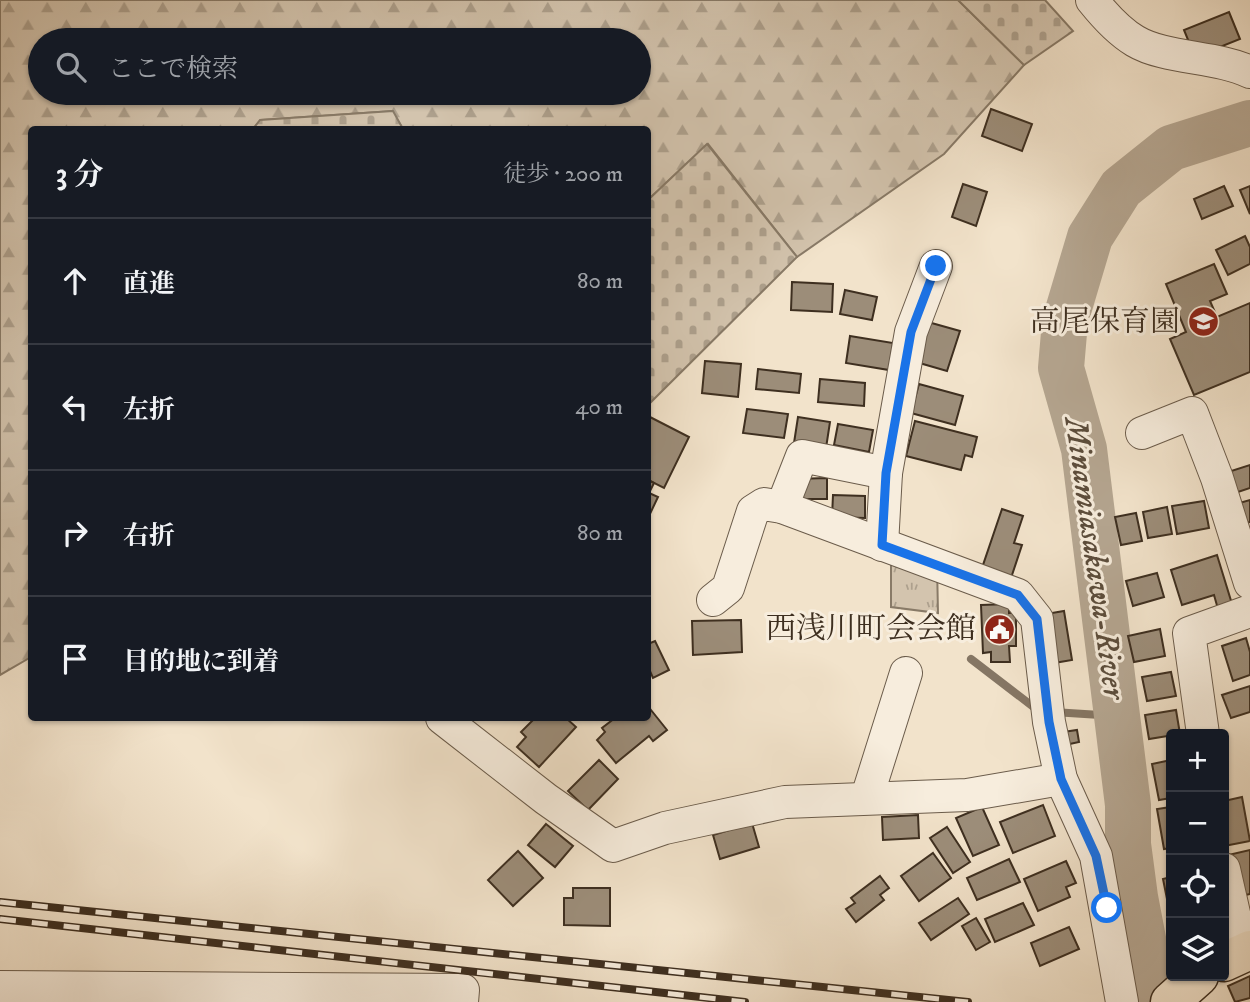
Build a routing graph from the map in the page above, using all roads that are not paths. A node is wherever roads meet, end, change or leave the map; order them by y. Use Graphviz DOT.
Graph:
graph roads {
  1 [pos="1092,0"];
  2 [pos="1244,64"];
  3 [pos="936,266"];
  4 [pos="1142,433"];
  5 [pos="886,473"];
  6 [pos="782,507"];
  7 [pos="882,545"];
  8 [pos="1250,583"];
  9 [pos="713,600"];
  10 [pos="1250,611"];
  11 [pos="906,673"];
  12 [pos="446,721"];
  13 [pos="1202,729"];
  14 [pos="1061,779"];
  15 [pos="867,797"];
  16 [pos="1229,898"];
  17 [pos="1239,955"];
  18 [pos="6,987"];
  19 [pos="143,994"];
  20 [pos="43,995"];
  21 [pos="463,996"];
  22 [pos="1122,1002"];
  1 -- 2 [label="street"];
  3 -- 5 [label="street"];
  4 -- 8 [label="street"];
  5 -- 6 [label="street"];
  5 -- 7 [label="street"];
  6 -- 7 [label="street"];
  6 -- 9 [label="street"];
  7 -- 14 [label="street"];
  10 -- 13 [label="street"];
  11 -- 15 [label="street"];
  12 -- 15 [label="street"];
  14 -- 15 [label="street"];
  14 -- 22 [label="street"];
  16 -- 17 [label="street"];
  18 -- 20 [label="street"];
  19 -- 20 [label="street"];
  19 -- 21 [label="street"];
}
